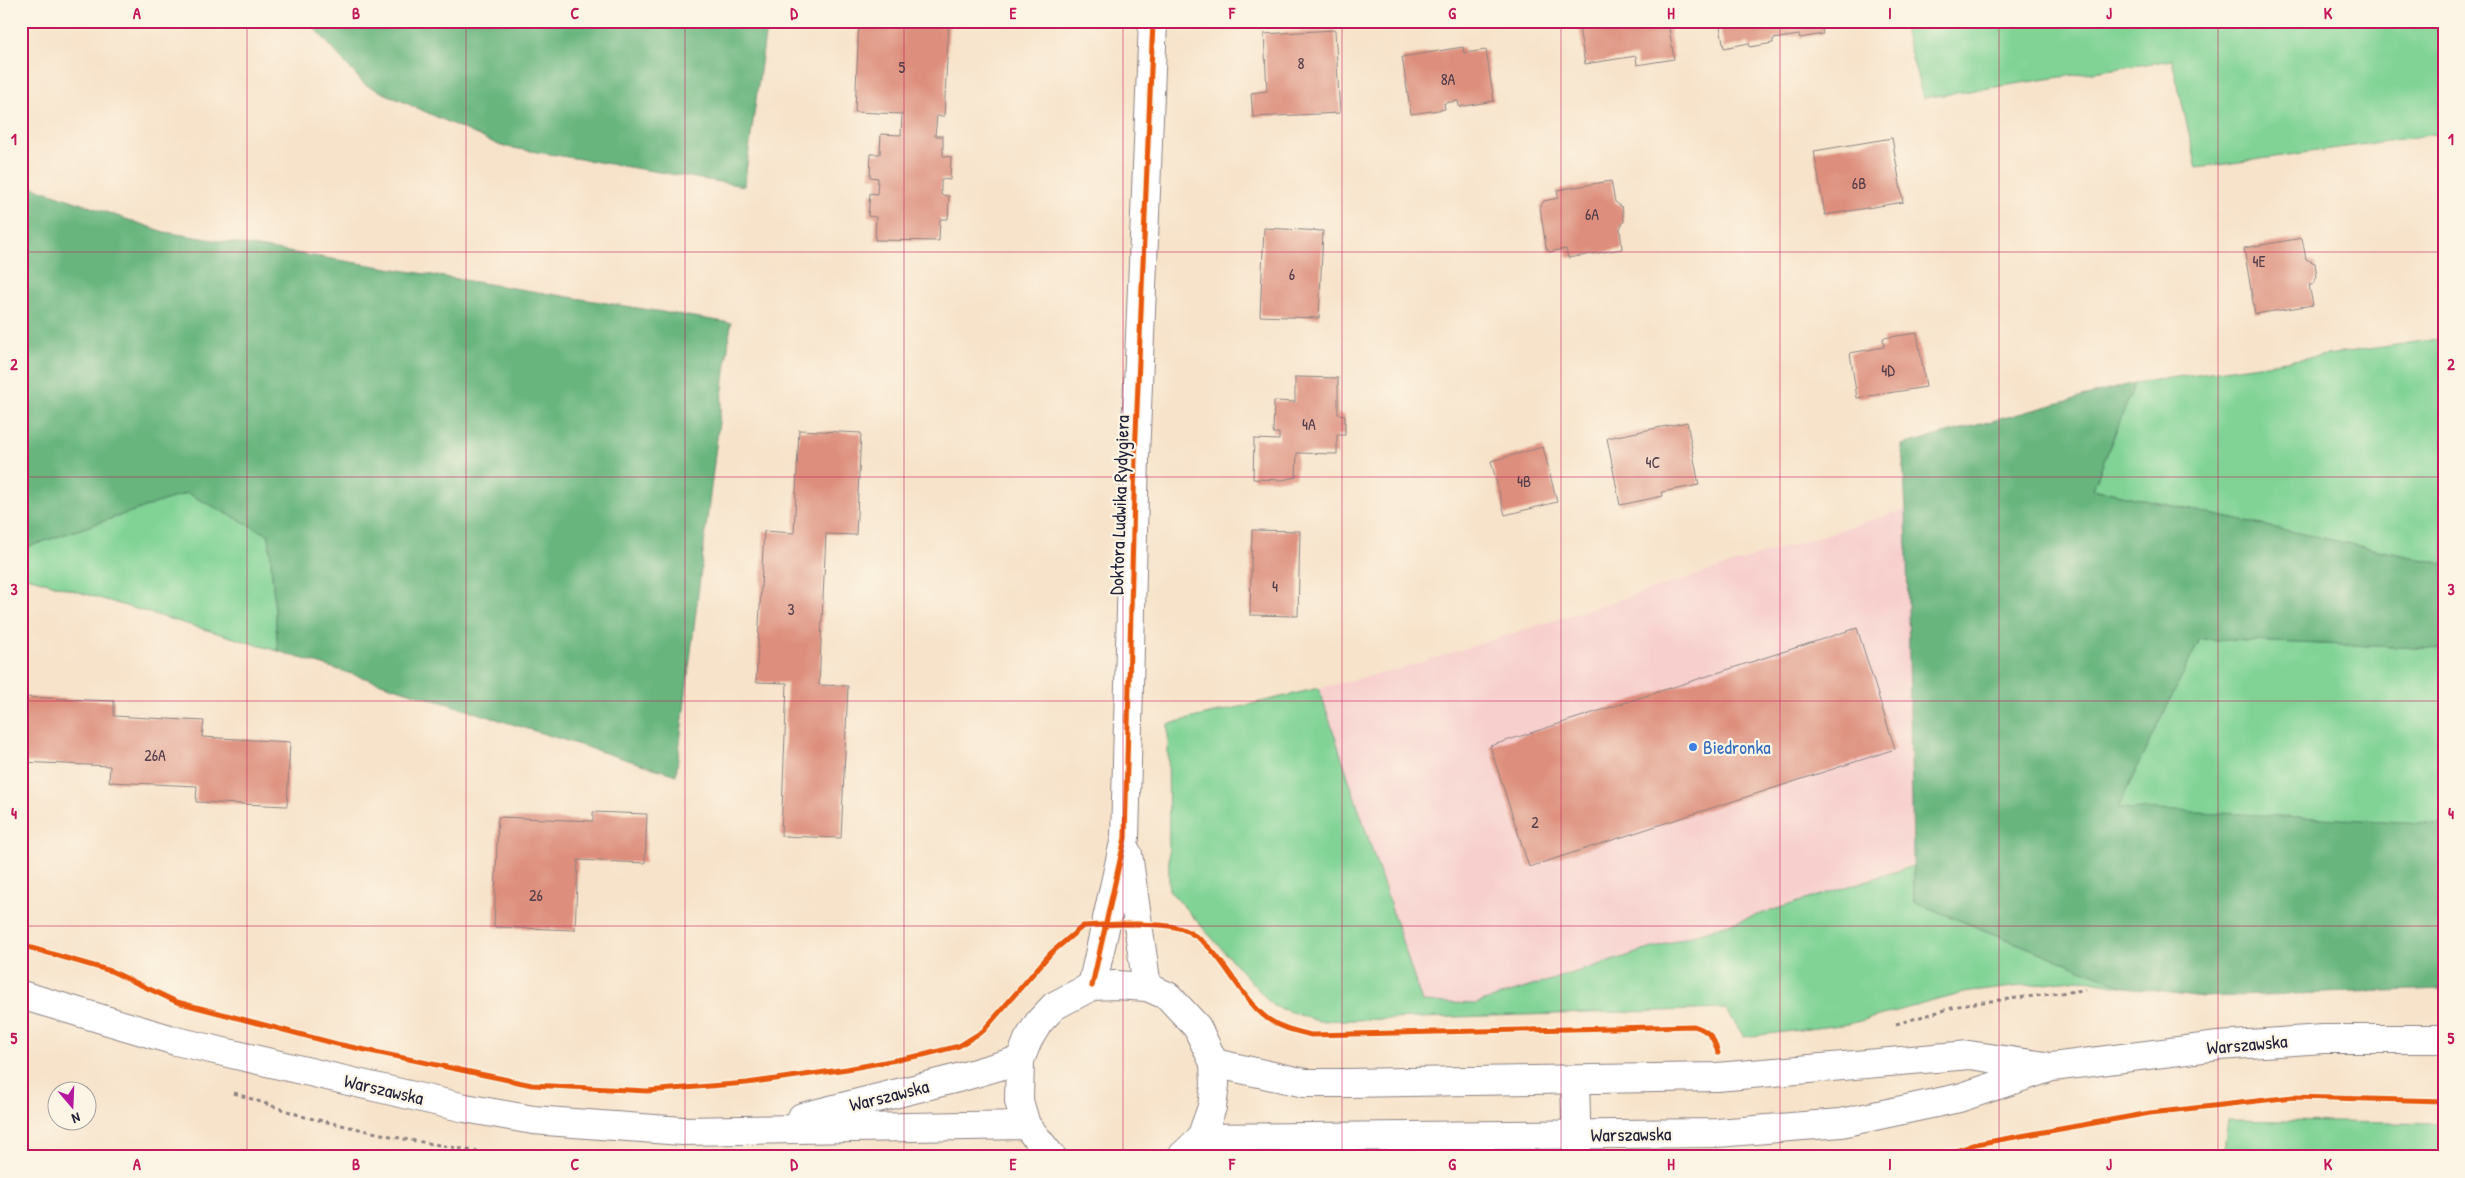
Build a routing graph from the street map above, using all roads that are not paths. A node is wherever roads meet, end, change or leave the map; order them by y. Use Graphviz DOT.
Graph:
graph roads {
  1 [pos="1153,21"];
  2 [pos="1125,838"];
  3 [pos="1092,986"];
  4 [pos="1147,987"];
  5 [pos="21,995"];
  6 [pos="2444,1039"];
  7 [pos="1020,1060"];
  8 [pos="1214,1063"];
  9 [pos="2052,1066"];
  10 [pos="1575,1080"];
  11 [pos="1026,1125"];
  12 [pos="756,1128"];
  13 [pos="1202,1138"];
  14 [pos="1576,1146"];
  15 [pos="1052,1157"];
  16 [pos="1181,1157"];
  1 -- 2 [label="main road, Doktora Ludwika Rydygiera"];
  2 -- 3 [label="main road, Doktora Ludwika Rydygiera"];
  2 -- 4 [label="main road, Doktora Ludwika Rydygiera"];
  3 -- 4 [label="main road"];
  3 -- 7 [label="main road"];
  4 -- 8 [label="main road"];
  5 -- 12 [label="main road, Warszawska"];
  6 -- 9 [label="main road, Warszawska"];
  7 -- 11 [label="main road"];
  7 -- 12 [label="main road, Warszawska"];
  8 -- 10 [label="main road, Warszawska"];
  8 -- 13 [label="main road"];
  9 -- 10 [label="main road, Warszawska"];
  9 -- 14 [label="main road, Warszawska"];
  10 -- 14 [label="main road"];
  11 -- 12 [label="main road, Warszawska"];
  11 -- 15 [label="main road"];
  13 -- 14 [label="main road, Warszawska"];
  13 -- 16 [label="main road"];
}
